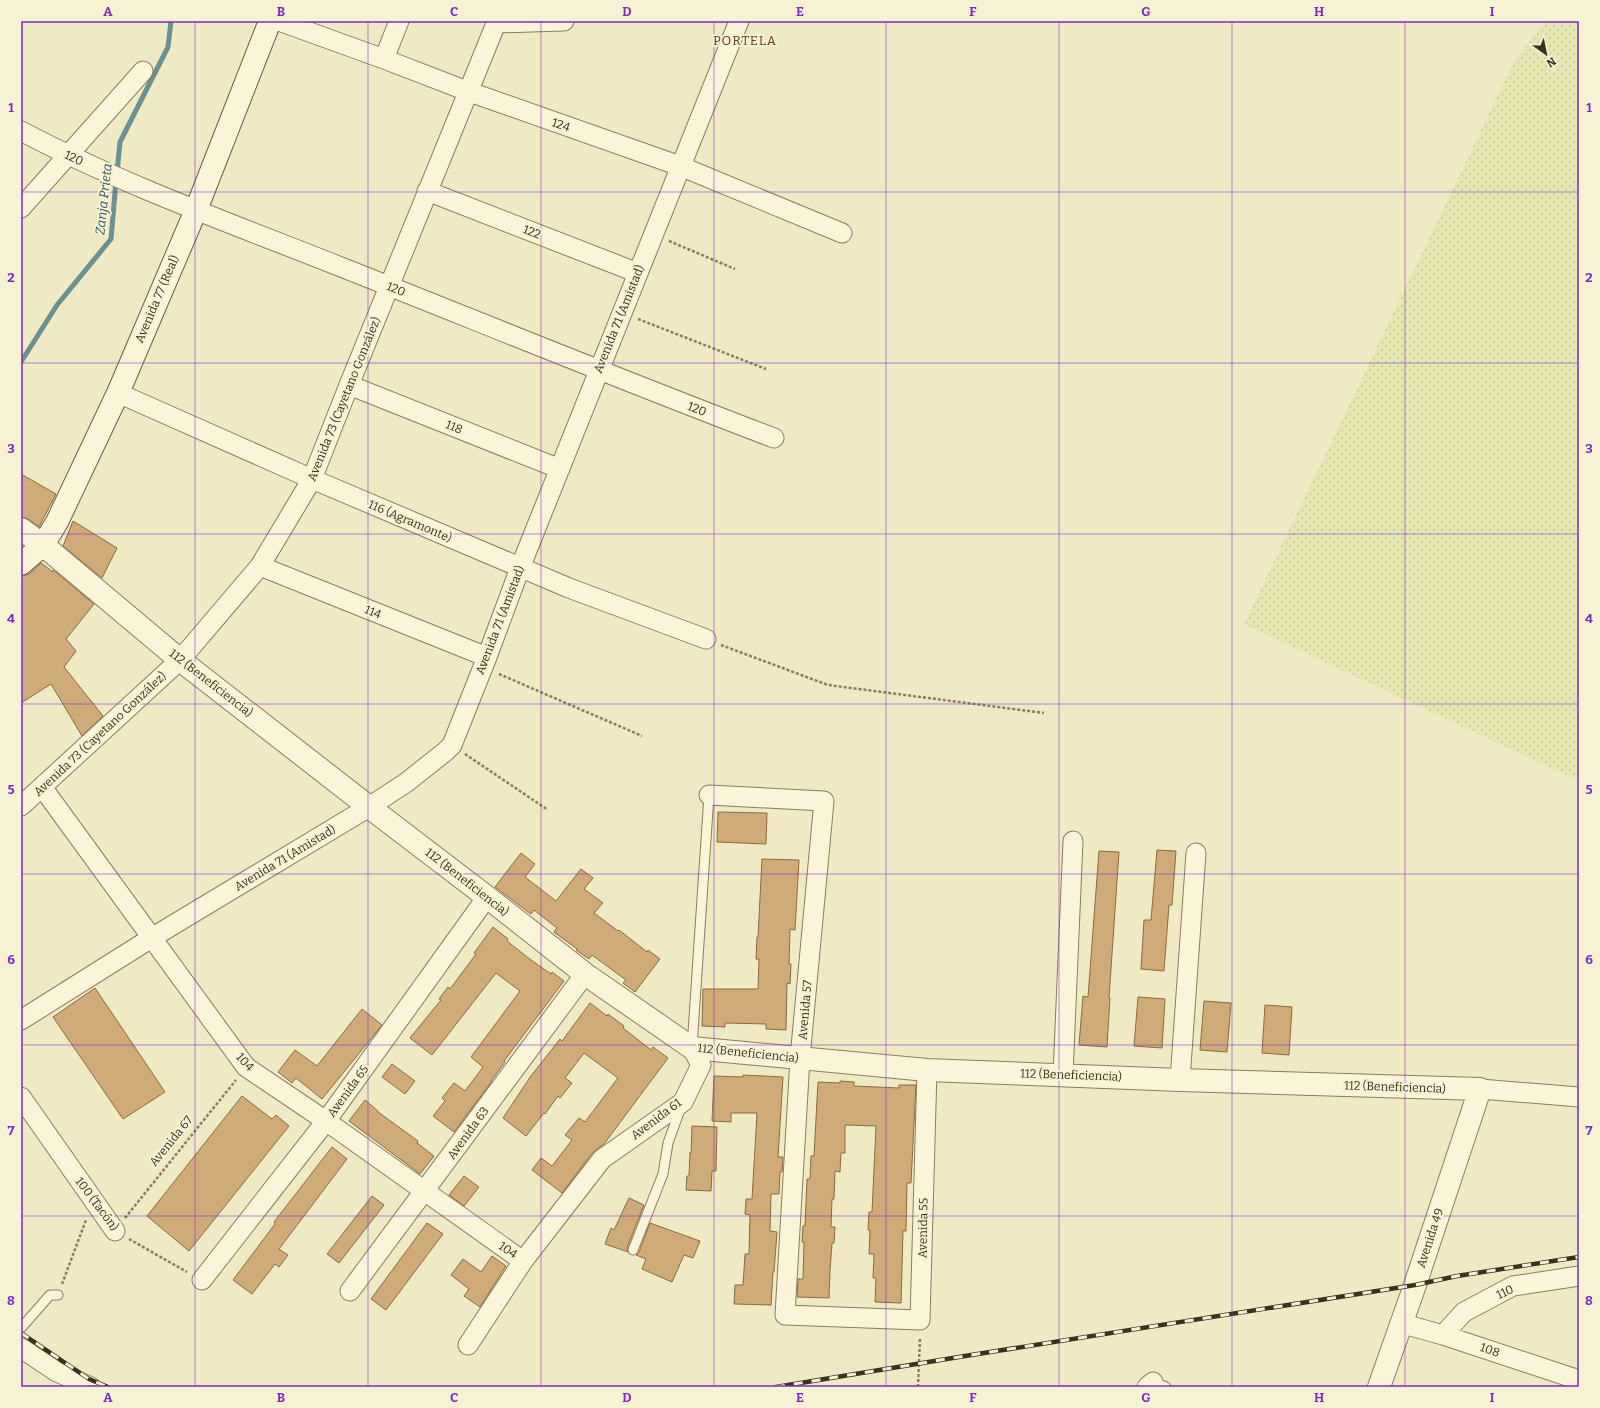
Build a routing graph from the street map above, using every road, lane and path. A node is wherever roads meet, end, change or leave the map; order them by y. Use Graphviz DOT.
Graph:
graph roads {
  1 [pos="270,21"];
  2 [pos="279,21"];
  3 [pos="399,21"];
  4 [pos="564,21"];
  5 [pos="739,21"];
  6 [pos="496,22"];
  7 [pos="384,59"];
  8 [pos="143,71"];
  9 [pos="467,92"];
  10 [pos="21,131"];
  11 [pos="68,156"];
  12 [pos="680,166"];
  13 [pos="427,191"];
  14 [pos="21,208"];
  15 [pos="196,210"];
  16 [pos="842,233"];
  17 [pos="653,234"];
  18 [pos="735,268"];
  19 [pos="638,273"];
  20 [pos="389,286"];
  21 [pos="622,312"];
  22 [pos="766,369"];
  23 [pos="599,371"];
  24 [pos="349,385"];
  25 [pos="118,393"];
  26 [pos="774,438"];
  27 [pos="560,468"];
  28 [pos="312,479"];
  29 [pos="21,529"];
  30 [pos="43,545"];
  31 [pos="21,564"];
  32 [pos="260,566"];
  33 [pos="520,568"];
  34 [pos="706,639"];
  35 [pos="180,660"];
  36 [pos="484,662"];
  37 [pos="1044,713"];
  38 [pos="642,736"];
  39 [pos="452,745"];
  40 [pos="42,787"];
  41 [pos="709,795"];
  42 [pos="21,806"];
  43 [pos="369,807"];
  44 [pos="548,810"];
  45 [pos="1073,841"];
  46 [pos="1196,853"];
  47 [pos="487,897"];
  48 [pos="153,937"];
  49 [pos="585,974"];
  50 [pos="21,1020"];
  51 [pos="692,1048"];
  52 [pos="800,1058"];
  53 [pos="246,1067"];
  54 [pos="927,1070"];
  55 [pos="1063,1075"];
  56 [pos="1180,1080"];
  57 [pos="1480,1089"];
  58 [pos="21,1097"];
  59 [pos="1579,1097"];
  60 [pos="683,1102"];
  61 [pos="326,1121"];
  62 [pos="424,1192"];
  63 [pos="94,1201"];
  64 [pos="115,1231"];
  65 [pos="633,1250"];
  66 [pos="524,1261"];
  67 [pos="1579,1276"];
  68 [pos="202,1280"];
  69 [pos="350,1291"];
  70 [pos="58,1295"];
  71 [pos="920,1320"];
  72 [pos="1400,1323"];
  73 [pos="21,1328"];
  74 [pos="1443,1335"];
  75 [pos="468,1345"];
  76 [pos="21,1348"];
  77 [pos="1579,1380"];
  78 [pos="90,1387"];
  79 [pos="918,1387"];
  80 [pos="1378,1387"];
  1 -- 15 [label="street, Avenida 77 (Real)"];
  2 -- 7 [label="street, 124"];
  3 -- 7 [label="street"];
  4 -- 6 [label="street"];
  5 -- 12 [label="street, Avenida 71 (Amistad)"];
  6 -- 9 [label="street, Avenida 73 (Cayetano González)"];
  7 -- 9 [label="street, 124"];
  8 -- 11 [label="street"];
  9 -- 12 [label="street, 124"];
  9 -- 13 [label="street, Avenida 73 (Cayetano González)"];
  10 -- 11 [label="street, 120"];
  11 -- 14 [label="street"];
  11 -- 15 [label="street, 120"];
  12 -- 16 [label="street, 124"];
  12 -- 17 [label="street, Avenida 71 (Amistad)"];
  13 -- 19 [label="street, 122"];
  13 -- 20 [label="street, Avenida 73 (Cayetano González)"];
  15 -- 20 [label="street, 120"];
  15 -- 25 [label="street, Avenida 77 (Real)"];
  17 -- 18 [label="path"];
  17 -- 19 [label="street, Avenida 71 (Amistad)"];
  19 -- 21 [label="street, Avenida 71 (Amistad)"];
  20 -- 23 [label="street, 120"];
  20 -- 24 [label="street, Avenida 73 (Cayetano González)"];
  21 -- 22 [label="path"];
  21 -- 23 [label="street, Avenida 71 (Amistad)"];
  23 -- 26 [label="street, 120"];
  23 -- 27 [label="street, Avenida 71 (Amistad)"];
  24 -- 27 [label="street, 118"];
  24 -- 28 [label="street, Avenida 73 (Cayetano González)"];
  25 -- 28 [label="street, 116 (Agramonte)"];
  25 -- 30 [label="street, Avenida 77 (Real)"];
  27 -- 33 [label="street, Avenida 71 (Amistad)"];
  28 -- 32 [label="street, Avenida 73 (Cayetano González)"];
  28 -- 33 [label="street, 116 (Agramonte)"];
  29 -- 30 [label="street, 112 (Beneficiencia)"];
  30 -- 31 [label="street, Avenida 77 (Real)"];
  30 -- 35 [label="street, 112 (Beneficiencia)"];
  32 -- 35 [label="street, Avenida 73 (Cayetano González)"];
  32 -- 36 [label="street, 114"];
  33 -- 34 [label="street, 116 (Agramonte)"];
  33 -- 36 [label="street, Avenida 71 (Amistad)"];
  34 -- 37 [label="path"];
  35 -- 40 [label="street, Avenida 73 (Cayetano González)"];
  35 -- 43 [label="street, 112 (Beneficiencia)"];
  36 -- 38 [label="path"];
  36 -- 39 [label="street, Avenida 71 (Amistad)"];
  39 -- 43 [label="street, Avenida 71 (Amistad)"];
  39 -- 44 [label="path"];
  40 -- 42 [label="street, Avenida 73 (Cayetano González)"];
  40 -- 48 [label="street, 104"];
  41 -- 51 [label="lane, Avenida 61"];
  41 -- 52 [label="street, Avenida 57"];
  43 -- 47 [label="street, 112 (Beneficiencia)"];
  43 -- 48 [label="street, Avenida 71 (Amistad)"];
  45 -- 55 [label="street"];
  46 -- 56 [label="street"];
  47 -- 49 [label="street, 112 (Beneficiencia)"];
  47 -- 61 [label="street, Avenida 65"];
  48 -- 50 [label="street, Avenida 71 (Amistad)"];
  48 -- 53 [label="street, 104"];
  49 -- 51 [label="street, 112 (Beneficiencia)"];
  49 -- 62 [label="street, Avenida 63"];
  51 -- 52 [label="street, 112 (Beneficiencia)"];
  51 -- 60 [label="street, Avenida 61"];
  52 -- 54 [label="street, 112 (Beneficiencia)"];
  52 -- 71 [label="street, Avenida 57"];
  53 -- 61 [label="street, 104"];
  53 -- 64 [label="path, Avenida 67"];
  54 -- 55 [label="street, 112 (Beneficiencia)"];
  54 -- 71 [label="street, Avenida 55"];
  55 -- 56 [label="street, 112 (Beneficiencia)"];
  56 -- 57 [label="street, 112 (Beneficiencia)"];
  57 -- 59 [label="street, 112 (Beneficiencia)"];
  57 -- 72 [label="street, Avenida 49"];
  58 -- 63 [label="street, 100 (Tacón)"];
  60 -- 65 [label="lane"];
  60 -- 66 [label="street, Avenida 61"];
  61 -- 62 [label="street, 104"];
  61 -- 68 [label="street, Avenida 65"];
  62 -- 66 [label="street, 104"];
  62 -- 69 [label="street, Avenida 63"];
  63 -- 64 [label="street, 100 (Tacón)"];
  63 -- 70 [label="path"];
  64 -- 68 [label="path, 100 (Tacón)"];
  66 -- 75 [label="street, Avenida 61"];
  67 -- 74 [label="street, 110"];
  70 -- 73 [label="lane"];
  71 -- 79 [label="path"];
  72 -- 74 [label="street, 108"];
  72 -- 80 [label="street, Avenida 49"];
  74 -- 77 [label="street, 108"];
  76 -- 78 [label="street"];
}
